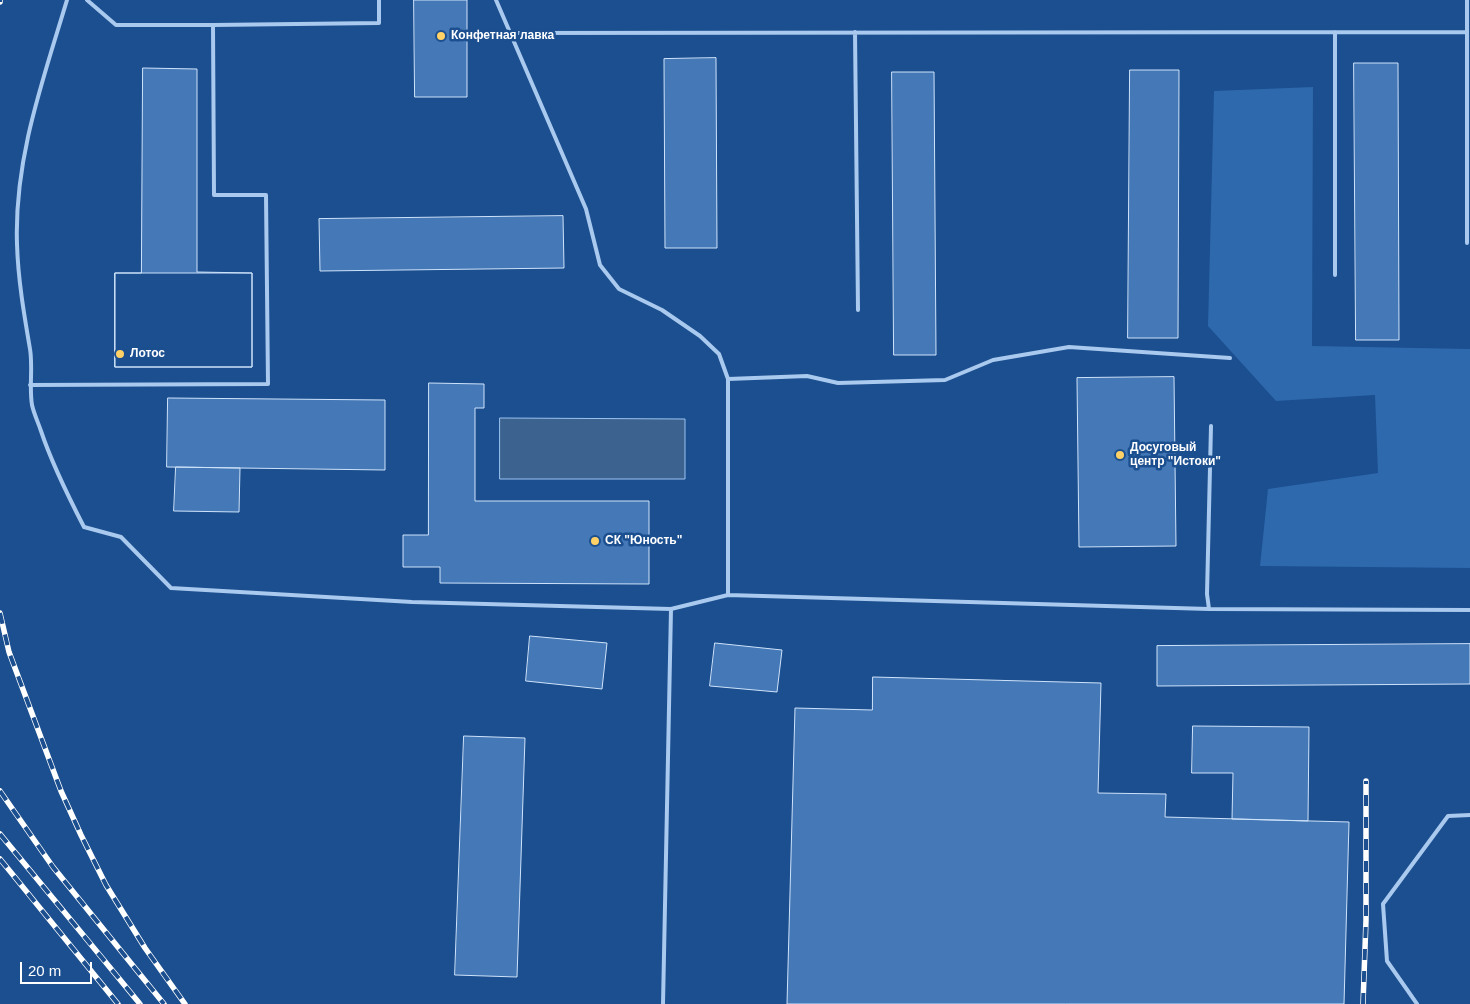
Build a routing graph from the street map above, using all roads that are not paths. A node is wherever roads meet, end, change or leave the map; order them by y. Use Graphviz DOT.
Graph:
graph roads {
  1 [pos="67,0"];
  2 [pos="87,0"];
  3 [pos="379,0"];
  4 [pos="496,0"];
  5 [pos="1467,0"];
  6 [pos="213,25"];
  7 [pos="855,32"];
  8 [pos="1335,32"];
  9 [pos="1467,32"];
  10 [pos="511,33"];
  11 [pos="1467,243"];
  12 [pos="1335,275"];
  13 [pos="858,310"];
  14 [pos="1230,358"];
  15 [pos="728,379"];
  16 [pos="30,385"];
  17 [pos="1211,426"];
  18 [pos="728,595"];
  19 [pos="671,609"];
  20 [pos="1209,609"];
  21 [pos="1470,610"];
  22 [pos="1470,815"];
  23 [pos="663,1004"];
  24 [pos="1417,1004"];
  1 -- 16 [label="lane"];
  2 -- 6 [label="lane"];
  3 -- 6 [label="lane"];
  4 -- 10 [label="lane"];
  5 -- 9 [label="lane"];
  6 -- 16 [label="lane"];
  7 -- 8 [label="lane"];
  7 -- 10 [label="lane"];
  7 -- 13 [label="lane"];
  8 -- 9 [label="lane"];
  8 -- 12 [label="lane"];
  9 -- 11 [label="lane"];
  10 -- 15 [label="lane"];
  14 -- 15 [label="lane"];
  15 -- 18 [label="lane"];
  16 -- 19 [label="lane"];
  17 -- 20 [label="lane"];
  18 -- 19 [label="lane"];
  18 -- 20 [label="lane"];
  19 -- 23 [label="lane"];
  20 -- 21 [label="lane"];
  22 -- 24 [label="lane"];
}
